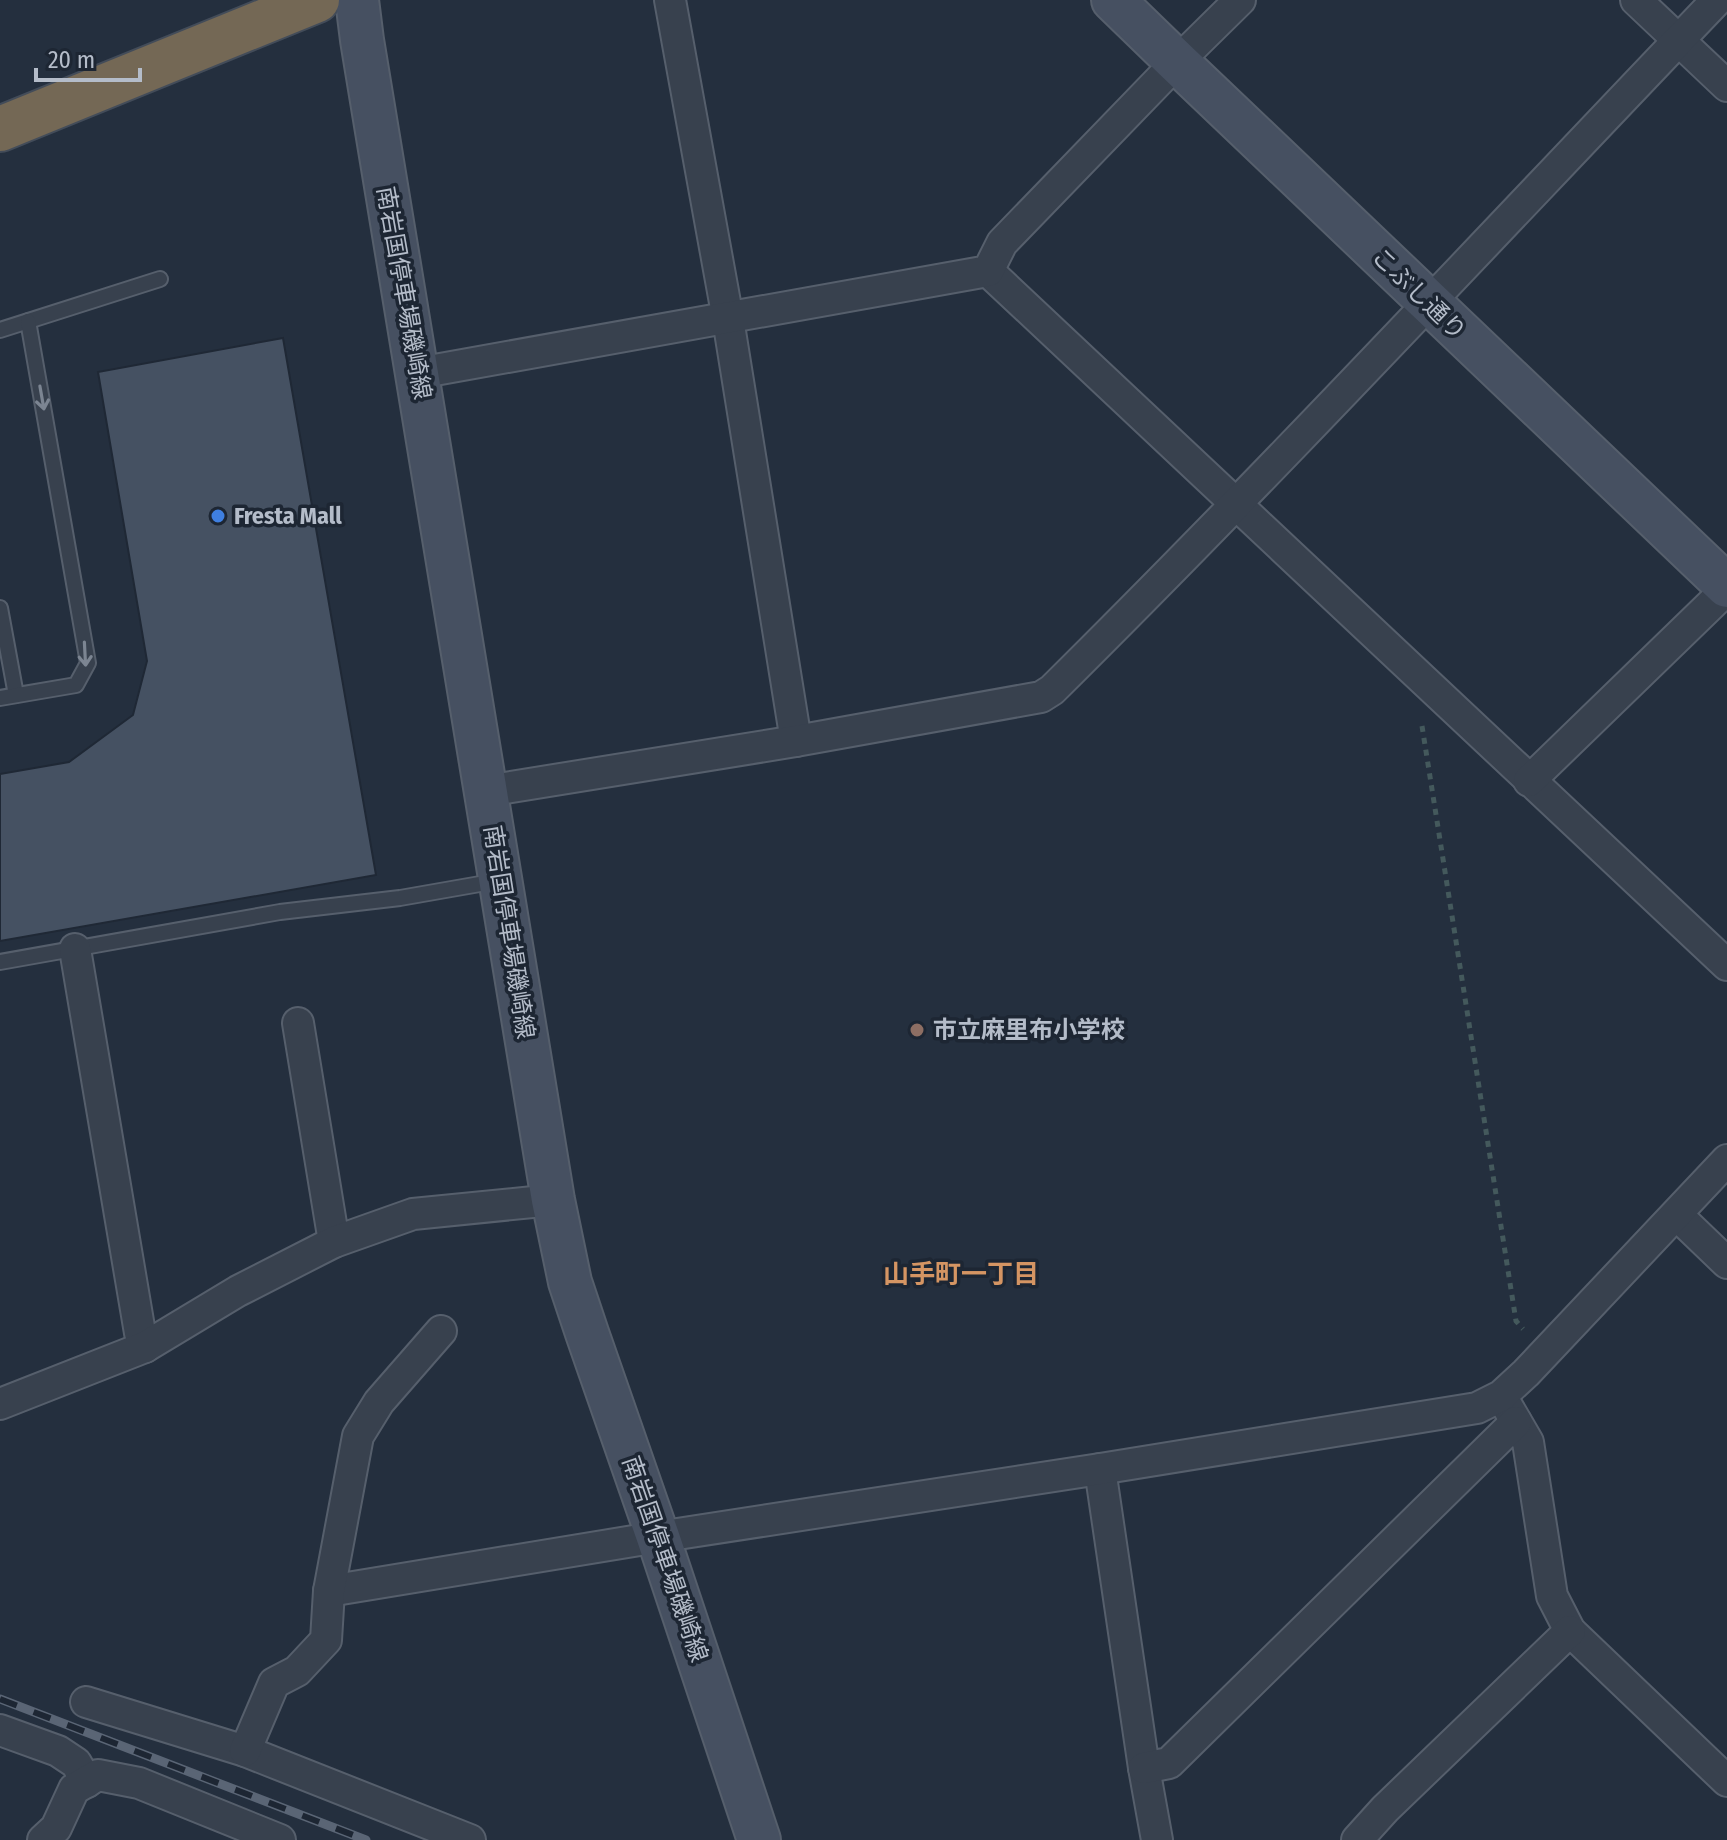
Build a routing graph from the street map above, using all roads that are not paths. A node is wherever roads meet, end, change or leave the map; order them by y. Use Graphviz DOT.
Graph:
graph roads {
  1 [pos="317,0"];
  2 [pos="357,0"];
  3 [pos="670,0"];
  4 [pos="1113,0"];
  5 [pos="1240,0"];
  6 [pos="1636,0"];
  7 [pos="1717,0"];
  8 [pos="1678,40"];
  9 [pos="1177,62"];
  10 [pos="1727,86"];
  11 [pos="0,129"];
  12 [pos="988,271"];
  13 [pos="160,279"];
  14 [pos="1429,303"];
  15 [pos="728,319"];
  16 [pos="28,321"];
  17 [pos="0,330"];
  18 [pos="418,373"];
  19 [pos="1237,503"];
  20 [pos="1727,587"];
  21 [pos="0,608"];
  22 [pos="16,695"];
  23 [pos="0,698"];
  24 [pos="796,741"];
  25 [pos="1529,781"];
  26 [pos="486,791"];
  27 [pos="501,880"];
  28 [pos="75,949"];
  29 [pos="0,962"];
  30 [pos="1727,965"];
  31 [pos="298,1023"];
  32 [pos="1727,1160"];
  33 [pos="553,1200"];
  34 [pos="1677,1215"];
  35 [pos="334,1242"];
  36 [pos="1727,1263"];
  37 [pos="441,1331"];
  38 [pos="145,1347"];
  39 [pos="0,1404"];
  40 [pos="1509,1409"];
  41 [pos="1100,1469"];
  42 [pos="658,1537"];
  43 [pos="329,1591"];
  44 [pos="1570,1631"];
  45 [pos="86,1702"];
  46 [pos="0,1730"];
  47 [pos="245,1751"];
  48 [pos="1144,1768"];
  49 [pos="1727,1781"];
  50 [pos="87,1782"];
  51 [pos="43,1840"];
  52 [pos="280,1840"];
  53 [pos="470,1840"];
  54 [pos="759,1840"];
  55 [pos="1157,1840"];
  56 [pos="1357,1840"];
  1 -- 11 [label="highway"];
  2 -- 18 [label="main road, 南岩国停車場磯崎線"];
  3 -- 15 [label="street"];
  4 -- 9 [label="main road, こぶし通り"];
  5 -- 9 [label="street"];
  6 -- 8 [label="street"];
  7 -- 8 [label="street"];
  8 -- 10 [label="street"];
  8 -- 14 [label="street"];
  9 -- 12 [label="street"];
  9 -- 14 [label="main road, こぶし通り"];
  12 -- 15 [label="street"];
  12 -- 19 [label="street"];
  13 -- 16 [label="lane"];
  14 -- 19 [label="street"];
  14 -- 20 [label="main road, こぶし通り"];
  15 -- 18 [label="street"];
  15 -- 24 [label="street"];
  16 -- 17 [label="lane"];
  16 -- 22 [label="lane, one-way"];
  18 -- 26 [label="main road, 南岩国停車場磯崎線"];
  19 -- 24 [label="street"];
  19 -- 25 [label="street"];
  20 -- 25 [label="street"];
  21 -- 22 [label="lane"];
  22 -- 23 [label="lane"];
  24 -- 26 [label="street"];
  25 -- 30 [label="street"];
  26 -- 27 [label="main road, 南岩国停車場磯崎線"];
  27 -- 28 [label="lane"];
  27 -- 33 [label="main road, 南岩国停車場磯崎線"];
  28 -- 29 [label="lane"];
  28 -- 38 [label="street"];
  31 -- 35 [label="street"];
  32 -- 34 [label="street"];
  33 -- 35 [label="street"];
  33 -- 42 [label="main road, 南岩国停車場磯崎線"];
  34 -- 36 [label="street"];
  34 -- 40 [label="street"];
  35 -- 38 [label="street"];
  37 -- 43 [label="street"];
  38 -- 39 [label="street"];
  40 -- 41 [label="street"];
  40 -- 44 [label="street"];
  40 -- 48 [label="street"];
  41 -- 42 [label="street"];
  41 -- 48 [label="street"];
  42 -- 43 [label="street"];
  42 -- 54 [label="main road, 南岩国停車場磯崎線"];
  43 -- 47 [label="street"];
  44 -- 49 [label="street"];
  44 -- 56 [label="street"];
  45 -- 47 [label="street"];
  46 -- 50 [label="street"];
  47 -- 53 [label="street"];
  48 -- 55 [label="street"];
  50 -- 51 [label="street"];
  50 -- 52 [label="street"];
}
